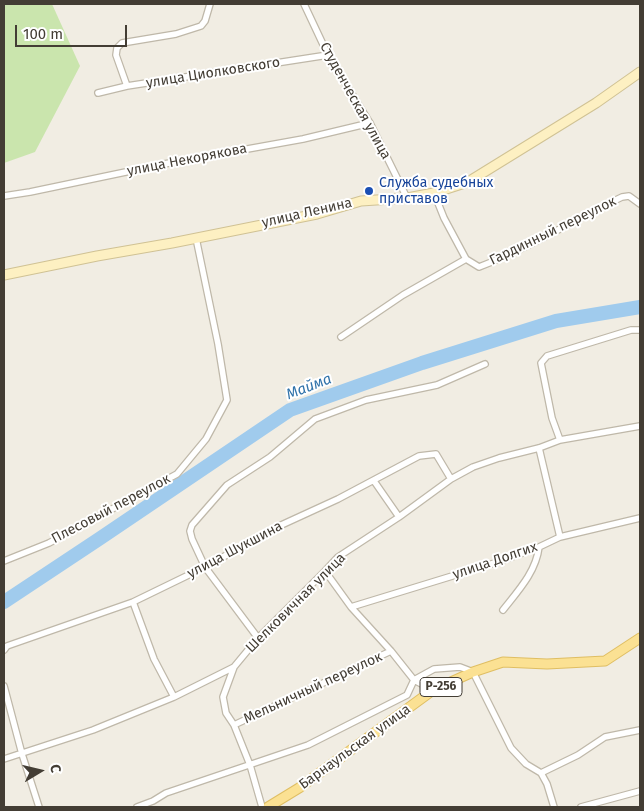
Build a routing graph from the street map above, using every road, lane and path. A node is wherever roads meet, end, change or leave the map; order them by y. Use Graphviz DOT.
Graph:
graph roads {
  1 [pos="210,4"];
  2 [pos="304,4"];
  3 [pos="328,55"];
  4 [pos="640,72"];
  5 [pos="127,86"];
  6 [pos="98,93"];
  7 [pos="370,123"];
  8 [pos="434,193"];
  9 [pos="4,196"];
  10 [pos="407,198"];
  11 [pos="640,204"];
  12 [pos="196,238"];
  13 [pos="466,259"];
  14 [pos="4,275"];
  15 [pos="640,330"];
  16 [pos="341,337"];
  17 [pos="485,364"];
  18 [pos="640,426"];
  19 [pos="560,440"];
  20 [pos="539,448"];
  21 [pos="452,479"];
  22 [pos="374,481"];
  23 [pos="399,517"];
  24 [pos="640,518"];
  25 [pos="560,537"];
  26 [pos="539,547"];
  27 [pos="4,560"];
  28 [pos="205,566"];
  29 [pos="326,570"];
  30 [pos="133,602"];
  31 [pos="351,607"];
  32 [pos="503,610"];
  33 [pos="258,638"];
  34 [pos="640,638"];
  35 [pos="4,650"];
  36 [pos="391,651"];
  37 [pos="234,667"];
  38 [pos="473,672"];
  39 [pos="414,680"];
  40 [pos="4,686"];
  41 [pos="434,690"];
  42 [pos="174,697"];
  43 [pos="234,725"];
  44 [pos="640,730"];
  45 [pos="22,754"];
  46 [pos="4,759"];
  47 [pos="250,765"];
  48 [pos="541,773"];
  49 [pos="640,791"];
  50 [pos="610,800"];
  51 [pos="153,801"];
  52 [pos="39,807"];
  53 [pos="137,807"];
  54 [pos="156,807"];
  55 [pos="262,807"];
  56 [pos="268,807"];
  57 [pos="554,807"];
  58 [pos="581,807"];
  59 [pos="611,807"];
  1 -- 5 [label="street"];
  2 -- 3 [label="street, Студенческая улица"];
  3 -- 5 [label="street, улица Циолковского"];
  3 -- 7 [label="street, Студенческая улица"];
  4 -- 8 [label="street, улица Ленина"];
  5 -- 6 [label="street, улица Циолковского"];
  7 -- 9 [label="street, улица Некорякова"];
  7 -- 10 [label="street, Студенческая улица"];
  8 -- 10 [label="street, улица Ленина"];
  8 -- 13 [label="street"];
  10 -- 12 [label="street, улица Ленина"];
  11 -- 13 [label="street, Гардинный переулок"];
  12 -- 14 [label="street, улица Ленина"];
  12 -- 27 [label="street, Плесовый переулок"];
  13 -- 16 [label="street"];
  15 -- 19 [label="street"];
  17 -- 28 [label="street"];
  18 -- 19 [label="street, Шелковичная улица"];
  19 -- 20 [label="street, Шелковичная улица"];
  20 -- 21 [label="street, Шелковичная улица"];
  20 -- 25 [label="street"];
  21 -- 22 [label="street, улица Шукшина"];
  21 -- 23 [label="street, Шелковичная улица"];
  22 -- 23 [label="street"];
  22 -- 28 [label="street, улица Шукшина"];
  23 -- 29 [label="street, Шелковичная улица"];
  24 -- 25 [label="street, улица Долгих"];
  25 -- 26 [label="street, улица Долгих"];
  26 -- 31 [label="street, улица Долгих"];
  26 -- 32 [label="street"];
  28 -- 30 [label="street, улица Шукшина"];
  28 -- 33 [label="street"];
  29 -- 31 [label="street"];
  29 -- 33 [label="street, Шелковичная улица"];
  30 -- 35 [label="street, улица Шукшина"];
  30 -- 42 [label="street"];
  31 -- 36 [label="street"];
  33 -- 37 [label="street, Шелковичная улица"];
  34 -- 38 [label="main road, Барнаульская улица / Р-256"];
  36 -- 39 [label="street"];
  36 -- 43 [label="street, Мельничный переулок"];
  37 -- 42 [label="street, Шелковичная улица"];
  37 -- 43 [label="street"];
  38 -- 39 [label="street"];
  38 -- 41 [label="main road, Барнаульская улица / Р-256"];
  38 -- 48 [label="street"];
  39 -- 41 [label="street"];
  39 -- 47 [label="street"];
  40 -- 45 [label="street"];
  41 -- 56 [label="main road, Барнаульская улица / Р-256"];
  42 -- 45 [label="street, Шелковичная улица"];
  43 -- 47 [label="street"];
  44 -- 48 [label="street"];
  45 -- 46 [label="street, Шелковичная улица"];
  45 -- 52 [label="street"];
  47 -- 51 [label="street"];
  47 -- 55 [label="street"];
  48 -- 57 [label="street"];
  49 -- 50 [label="street"];
  50 -- 58 [label="street"];
  50 -- 59 [label="street"];
  51 -- 53 [label="street"];
  51 -- 54 [label="street"];
}
